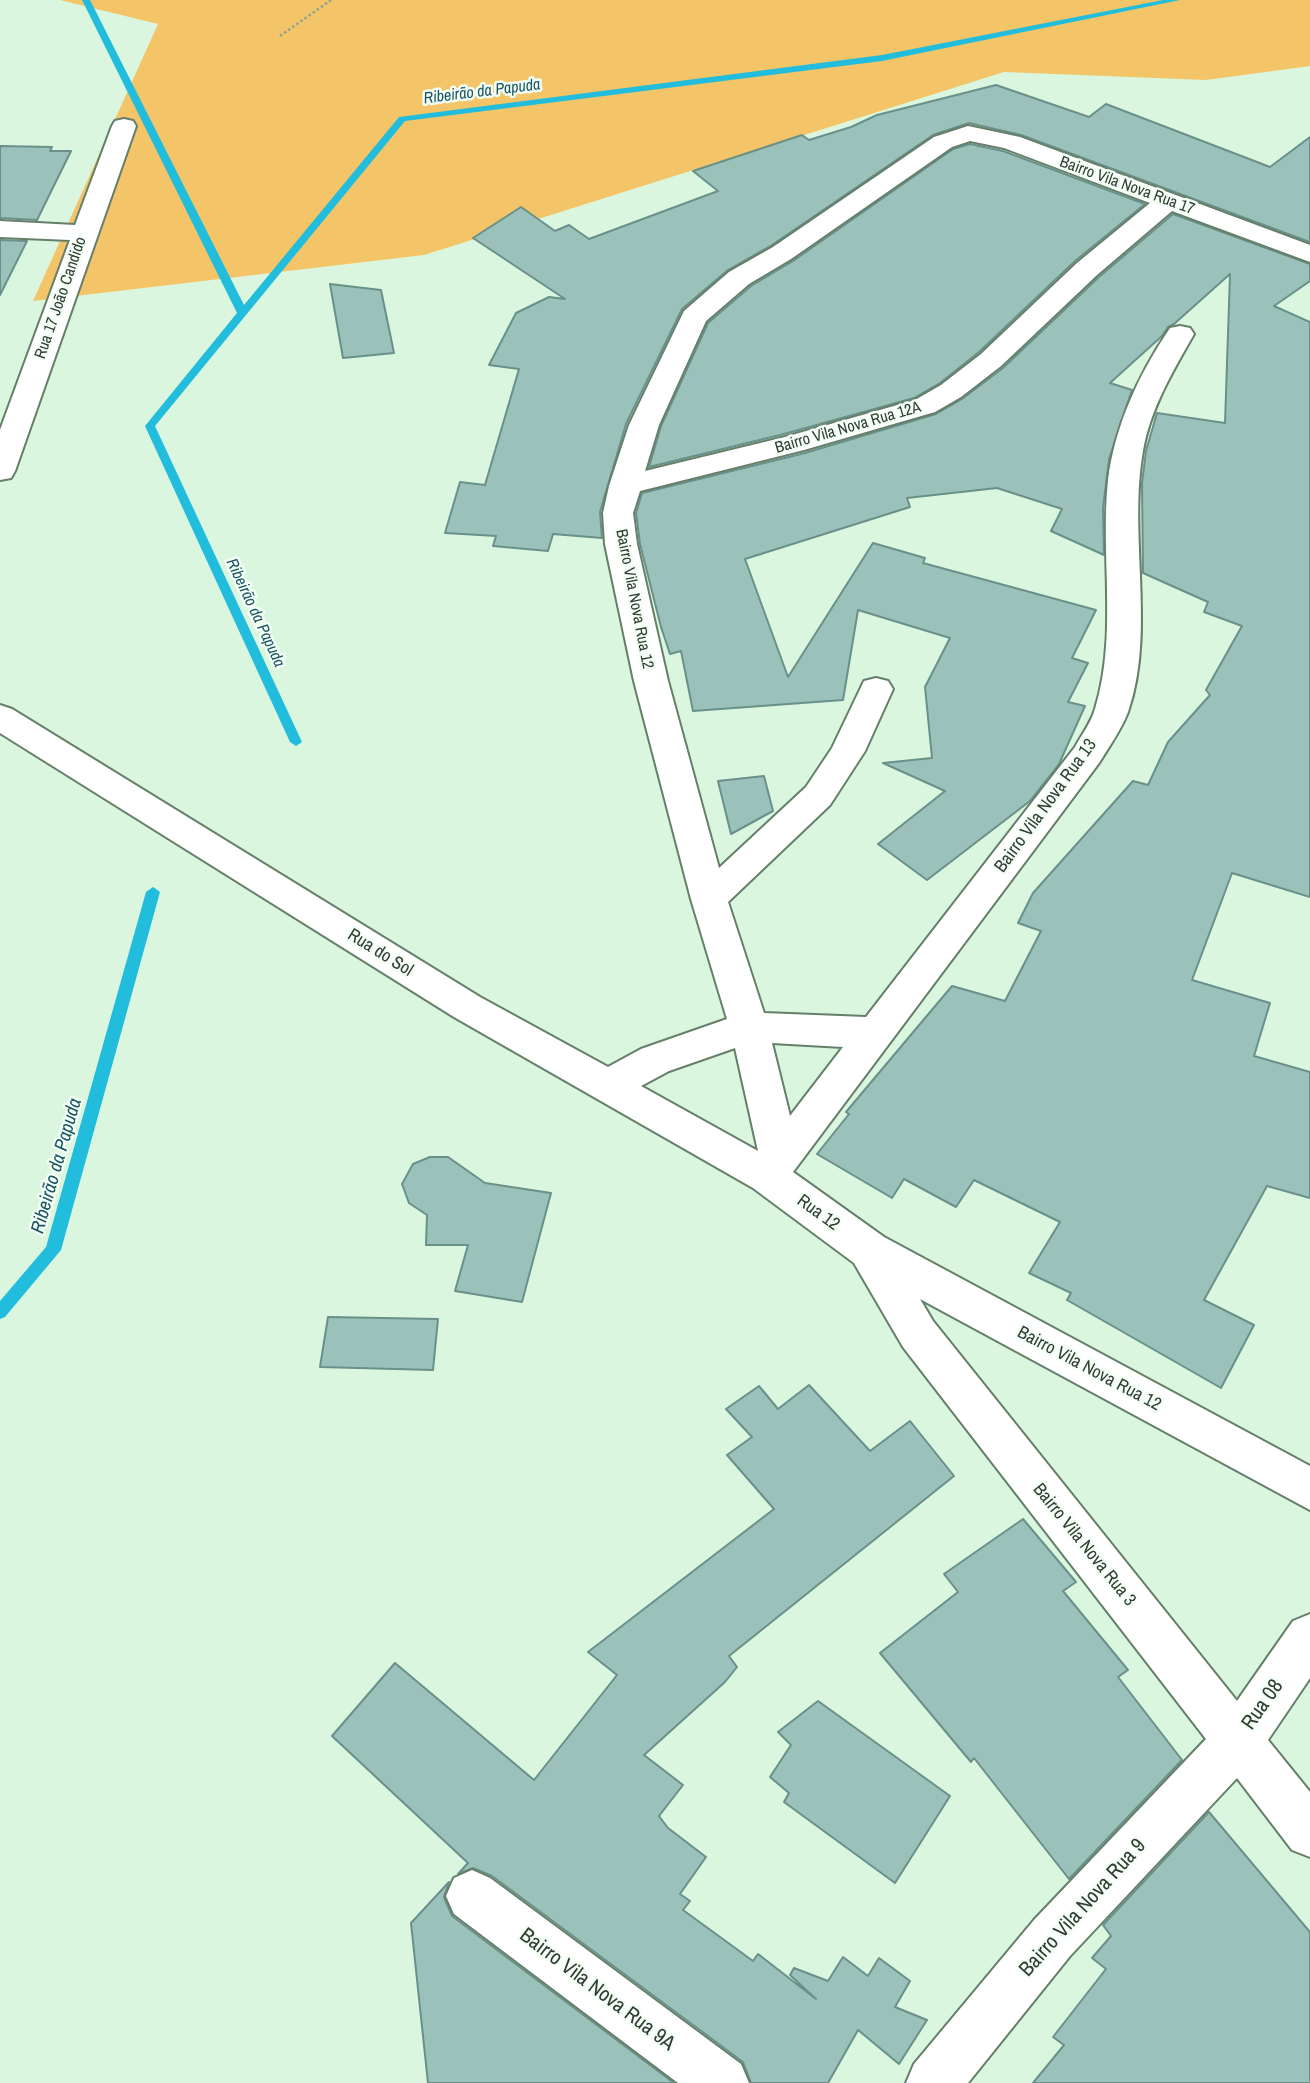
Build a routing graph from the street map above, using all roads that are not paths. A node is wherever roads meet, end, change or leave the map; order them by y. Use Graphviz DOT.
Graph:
graph roads {
  1 [pos="124,126"];
  2 [pos="943,142"];
  3 [pos="1168,201"];
  4 [pos="0,229"];
  5 [pos="84,233"];
  6 [pos="1310,254"];
  7 [pos="1180,334"];
  8 [pos="0,471"];
  9 [pos="624,486"];
  10 [pos="876,689"];
  11 [pos="0,717"];
  12 [pos="709,899"];
  13 [pos="749,1027"];
  14 [pos="876,1033"];
  15 [pos="608,1086"];
  16 [pos="773,1167"];
  17 [pos="869,1250"];
  18 [pos="1310,1489"];
  19 [pos="1310,1637"];
  20 [pos="1240,1739"];
  21 [pos="1310,1832"];
  22 [pos="472,1896"];
  23 [pos="722,2083"];
  24 [pos="933,2083"];
  1 -- 5 [label="street, Rua 17 João Candido"];
  2 -- 3 [label="street, Bairro Vila Nova Rua 17"];
  2 -- 9 [label="street, Bairro Vila Nova Rua 12"];
  3 -- 6 [label="street, Bairro Vila Nova Rua 17"];
  3 -- 9 [label="street, Bairro Vila Nova Rua 12A"];
  4 -- 5 [label="street"];
  5 -- 8 [label="street, Rua 17 João Candido"];
  7 -- 14 [label="street, Bairro Vila Nova Rua 13"];
  9 -- 12 [label="street, Bairro Vila Nova Rua 12"];
  10 -- 12 [label="street"];
  11 -- 15 [label="street, Rua do Sol"];
  12 -- 13 [label="street, Bairro Vila Nova Rua 12"];
  13 -- 14 [label="street"];
  13 -- 15 [label="street"];
  13 -- 16 [label="street, Bairro Vila Nova Rua 12"];
  14 -- 16 [label="street, Bairro Vila Nova Rua 13"];
  15 -- 16 [label="street, Rua do Sol"];
  16 -- 17 [label="street, Rua 12"];
  17 -- 18 [label="street, Bairro Vila Nova Rua 12"];
  17 -- 20 [label="street, Bairro Vila Nova Rua 3"];
  19 -- 20 [label="street, Rua 08"];
  20 -- 21 [label="street, Bairro Vila Nova Rua 3"];
  20 -- 24 [label="street, Bairro Vila Nova Rua 9"];
  22 -- 23 [label="street, Bairro Vila Nova Rua 9A"];
}
